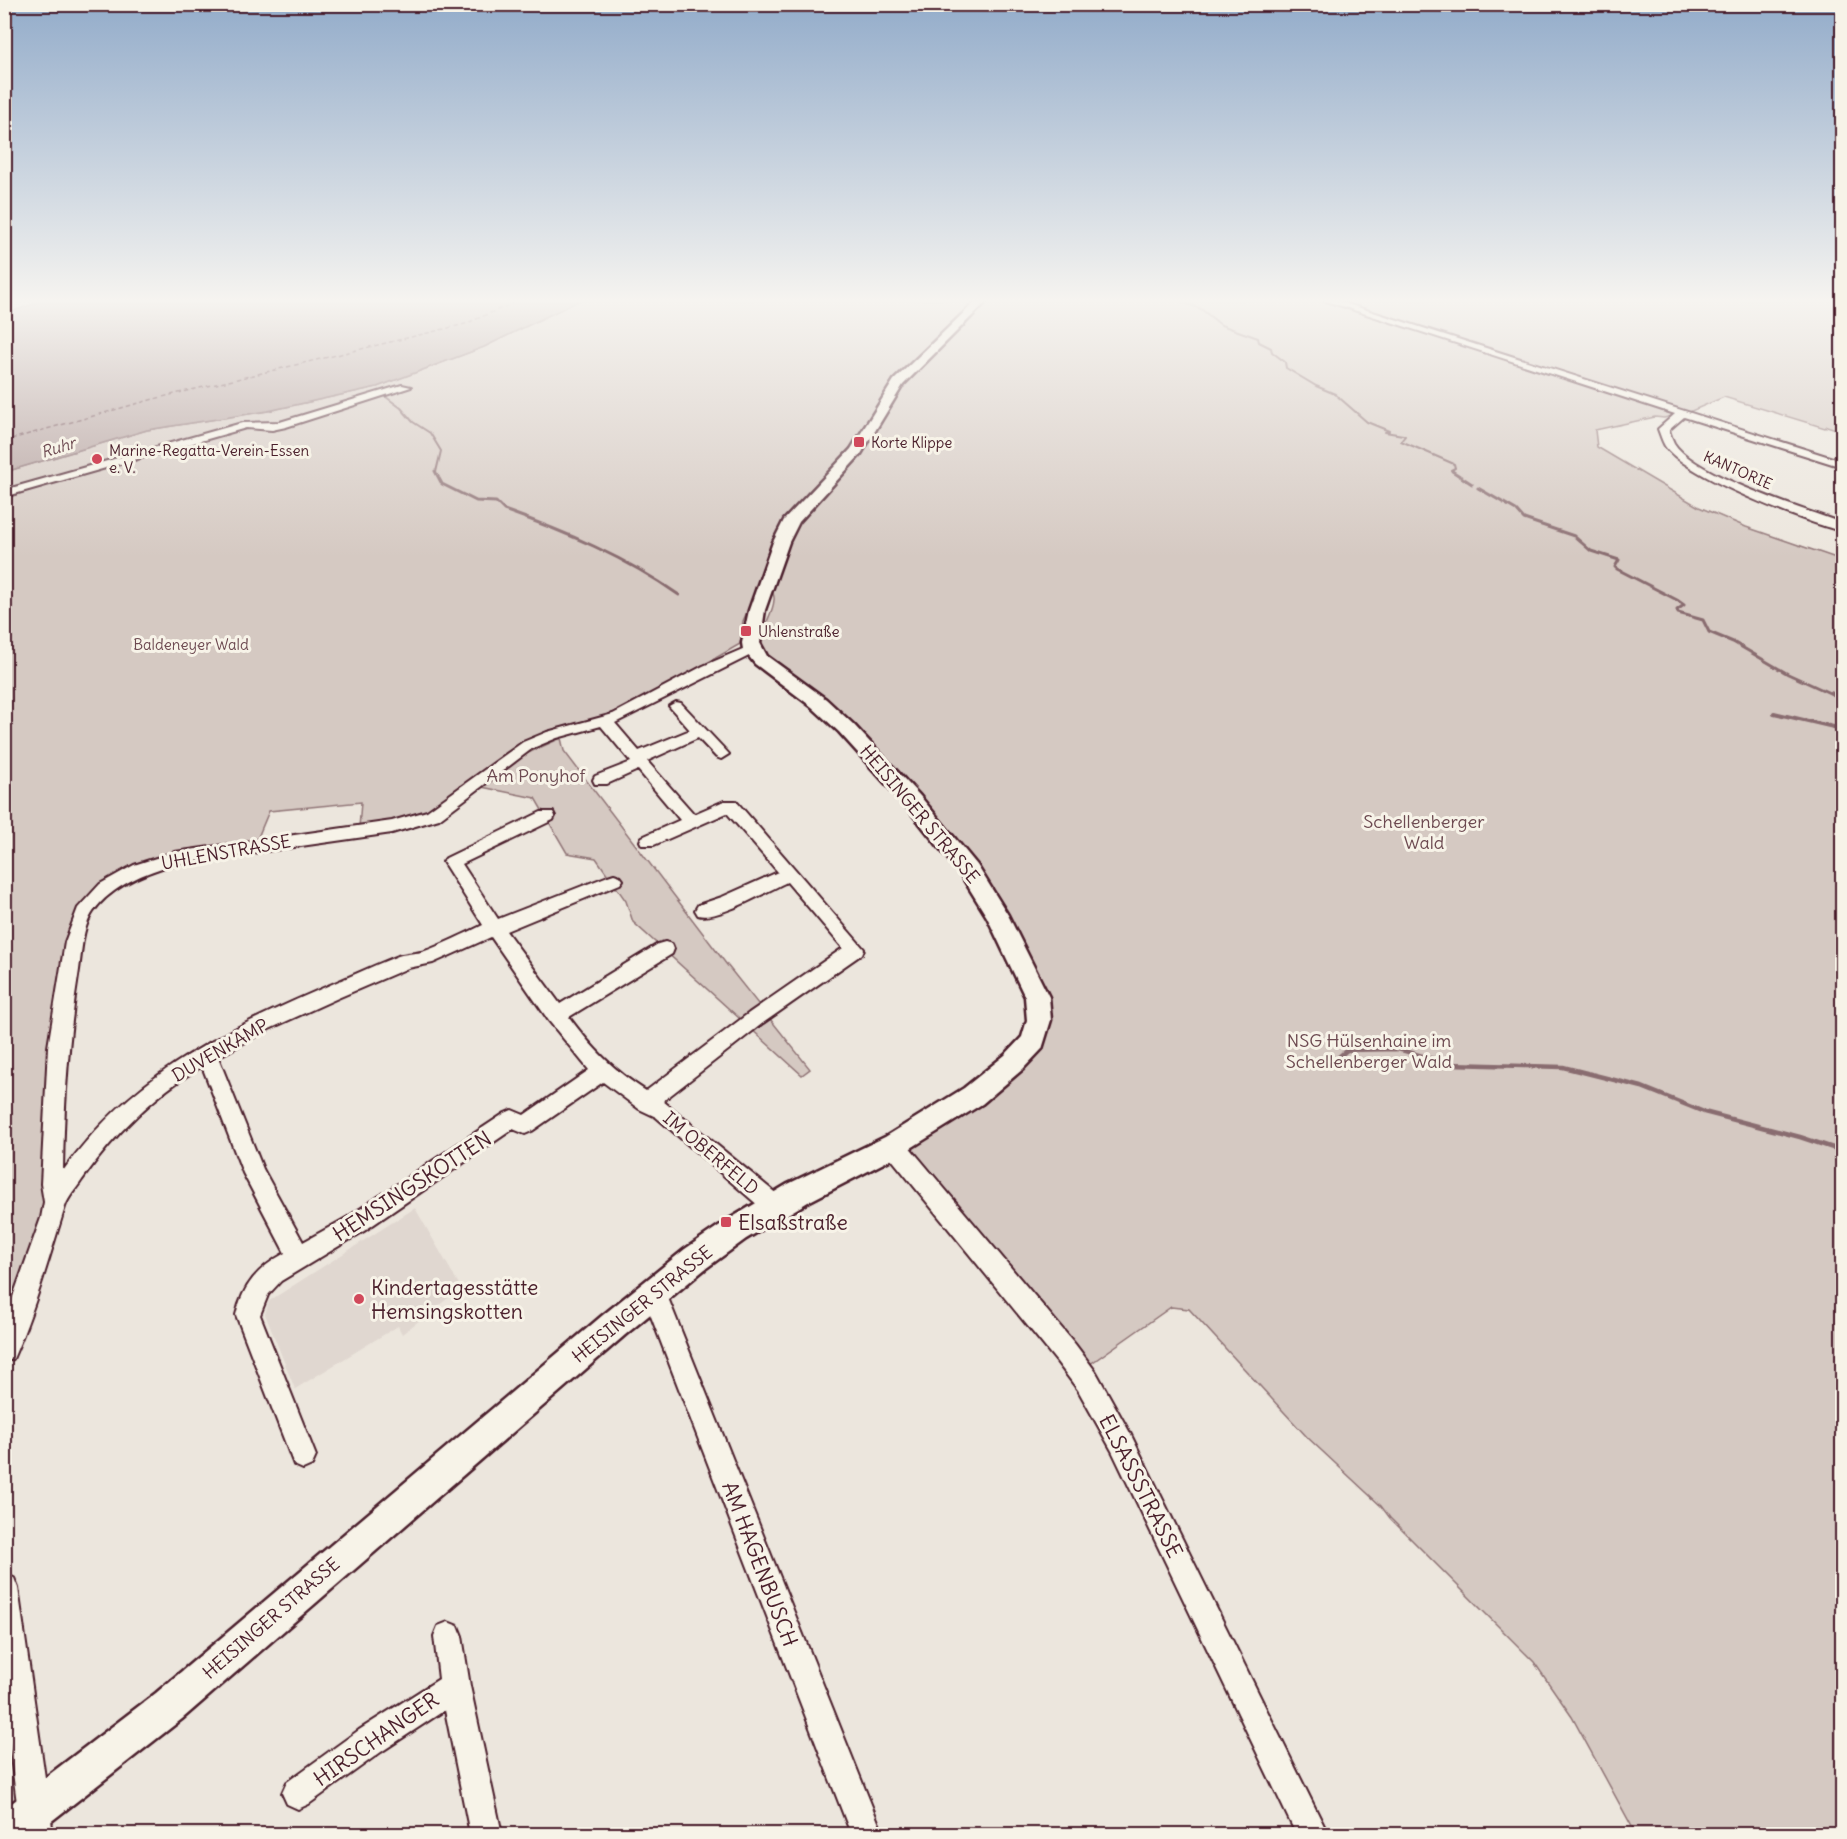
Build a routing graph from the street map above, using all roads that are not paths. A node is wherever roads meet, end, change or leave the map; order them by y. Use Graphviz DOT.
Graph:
graph roads {
  1 [pos="896,386"];
  2 [pos="1597,386"];
  3 [pos="406,387"];
  4 [pos="1683,413"];
  5 [pos="1842,464"];
  6 [pos="4,494"];
  7 [pos="1842,527"];
  8 [pos="752,649"];
  9 [pos="675,706"];
  10 [pos="605,721"];
  11 [pos="700,732"];
  12 [pos="722,754"];
  13 [pos="639,760"];
  14 [pos="601,780"];
  15 [pos="547,816"];
  16 [pos="691,822"];
  17 [pos="648,841"];
  18 [pos="788,874"];
  19 [pos="614,880"];
  20 [pos="704,910"];
  21 [pos="494,928"];
  22 [pos="665,949"];
  23 [pos="556,1016"];
  24 [pos="207,1054"];
  25 [pos="603,1072"];
  26 [pos="646,1103"];
  27 [pos="894,1145"];
  28 [pos="55,1202"];
  29 [pos="775,1206"];
  30 [pos="299,1257"];
  31 [pos="654,1293"];
  32 [pos="4,1350"];
  33 [pos="303,1456"];
  34 [pos="4,1588"];
  35 [pos="448,1636"];
  36 [pos="454,1686"];
  37 [pos="298,1793"];
  38 [pos="35,1824"];
  39 [pos="4,1834"];
  40 [pos="486,1834"];
  41 [pos="867,1834"];
  42 [pos="1312,1834"];
  1 -- 8 [label="main road"];
  2 -- 4 [label="street"];
  3 -- 6 [label="street"];
  4 -- 5 [label="street"];
  4 -- 7 [label="street, KANTORIE"];
  8 -- 10 [label="street, UHLENSTRASSE"];
  8 -- 27 [label="main road, HEISINGER STRASSE"];
  9 -- 11 [label="street"];
  10 -- 13 [label="street"];
  10 -- 28 [label="street, UHLENSTRASSE"];
  11 -- 12 [label="street"];
  11 -- 13 [label="street"];
  13 -- 14 [label="street"];
  13 -- 16 [label="street"];
  15 -- 21 [label="street, IM OBERFELD"];
  16 -- 17 [label="street"];
  16 -- 18 [label="street"];
  18 -- 20 [label="street"];
  18 -- 26 [label="street, IM OBERFELD"];
  19 -- 21 [label="street"];
  21 -- 23 [label="street, IM OBERFELD"];
  21 -- 24 [label="street, DUVENKAMP"];
  22 -- 23 [label="street"];
  23 -- 25 [label="street, IM OBERFELD"];
  24 -- 28 [label="street, DUVENKAMP"];
  24 -- 30 [label="street"];
  25 -- 26 [label="street, IM OBERFELD"];
  25 -- 30 [label="street, HEMSINGSKOTTEN"];
  26 -- 29 [label="street, IM OBERFELD"];
  27 -- 29 [label="main road, HEISINGER STRASSE"];
  27 -- 42 [label="street, ELSASSSTRASSE"];
  28 -- 32 [label="street, UHLENSTRASSE"];
  29 -- 31 [label="main road, HEISINGER STRASSE"];
  30 -- 33 [label="street, HEMSINGSKOTTEN"];
  31 -- 38 [label="main road, HEISINGER STRASSE"];
  31 -- 41 [label="street, AM HAGENBUSCH"];
  34 -- 38 [label="street"];
  35 -- 36 [label="street, HIRSCHANGER"];
  36 -- 37 [label="street, HIRSCHANGER"];
  36 -- 40 [label="street, HIRSCHANGER"];
  38 -- 39 [label="main road, HEISINGER STRASSE"];
}
